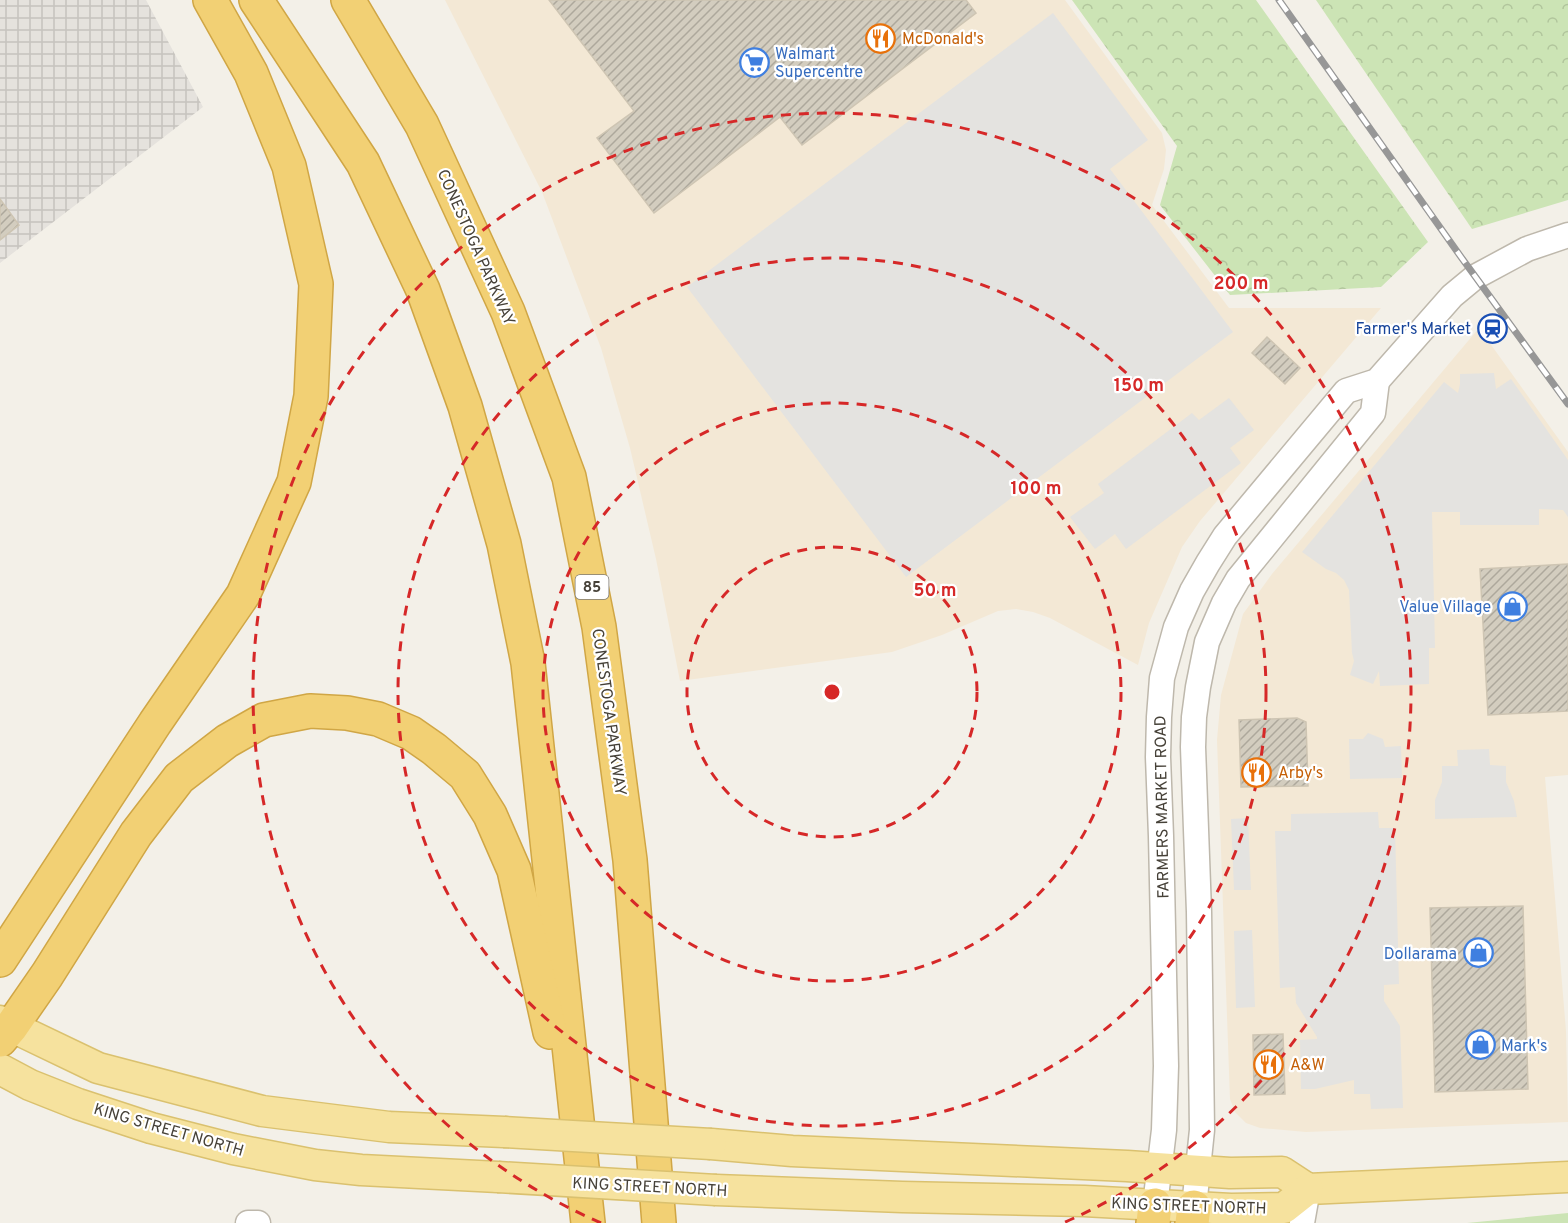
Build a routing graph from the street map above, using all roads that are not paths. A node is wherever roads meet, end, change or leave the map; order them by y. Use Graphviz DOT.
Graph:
graph roads {
  1 [pos="210,0"];
  2 [pos="256,0"];
  3 [pos="348,0"];
  4 [pos="1568,235"];
  5 [pos="1377,381"];
  6 [pos="0,960"];
  7 [pos="4,1029"];
  8 [pos="0,1069"];
  9 [pos="1159,1168"];
  10 [pos="1198,1170"];
  11 [pos="1568,1177"];
  12 [pos="1308,1189"];
  13 [pos="587,1211"];
  14 [pos="1154,1214"];
  15 [pos="1193,1215"];
  16 [pos="248,1223"];
  17 [pos="258,1223"];
  18 [pos="659,1223"];
  19 [pos="1302,1223"];
  1 -- 6 [label="highway"];
  2 -- 13 [label="highway"];
  3 -- 18 [label="highway, CONESTOGA PARKWAY / 85"];
  4 -- 5 [label="street"];
  5 -- 9 [label="street, FARMERS MARKET ROAD"];
  5 -- 10 [label="street, FARMERS MARKET ROAD"];
  7 -- 9 [label="main road, KING STREET NORTH, bridge"];
  7 -- 13 [label="highway"];
  8 -- 14 [label="main road, KING STREET NORTH, bridge"];
  9 -- 10 [label="main road, KING STREET NORTH"];
  9 -- 14 [label="street, FARMERS MARKET ROAD"];
  10 -- 12 [label="main road, KING STREET NORTH"];
  10 -- 15 [label="street, FARMERS MARKET ROAD"];
  11 -- 12 [label="main road"];
  12 -- 15 [label="main road, KING STREET NORTH"];
  12 -- 19 [label="street"];
  14 -- 15 [label="main road, KING STREET NORTH"];
  16 -- 17 [label="street"];
}
